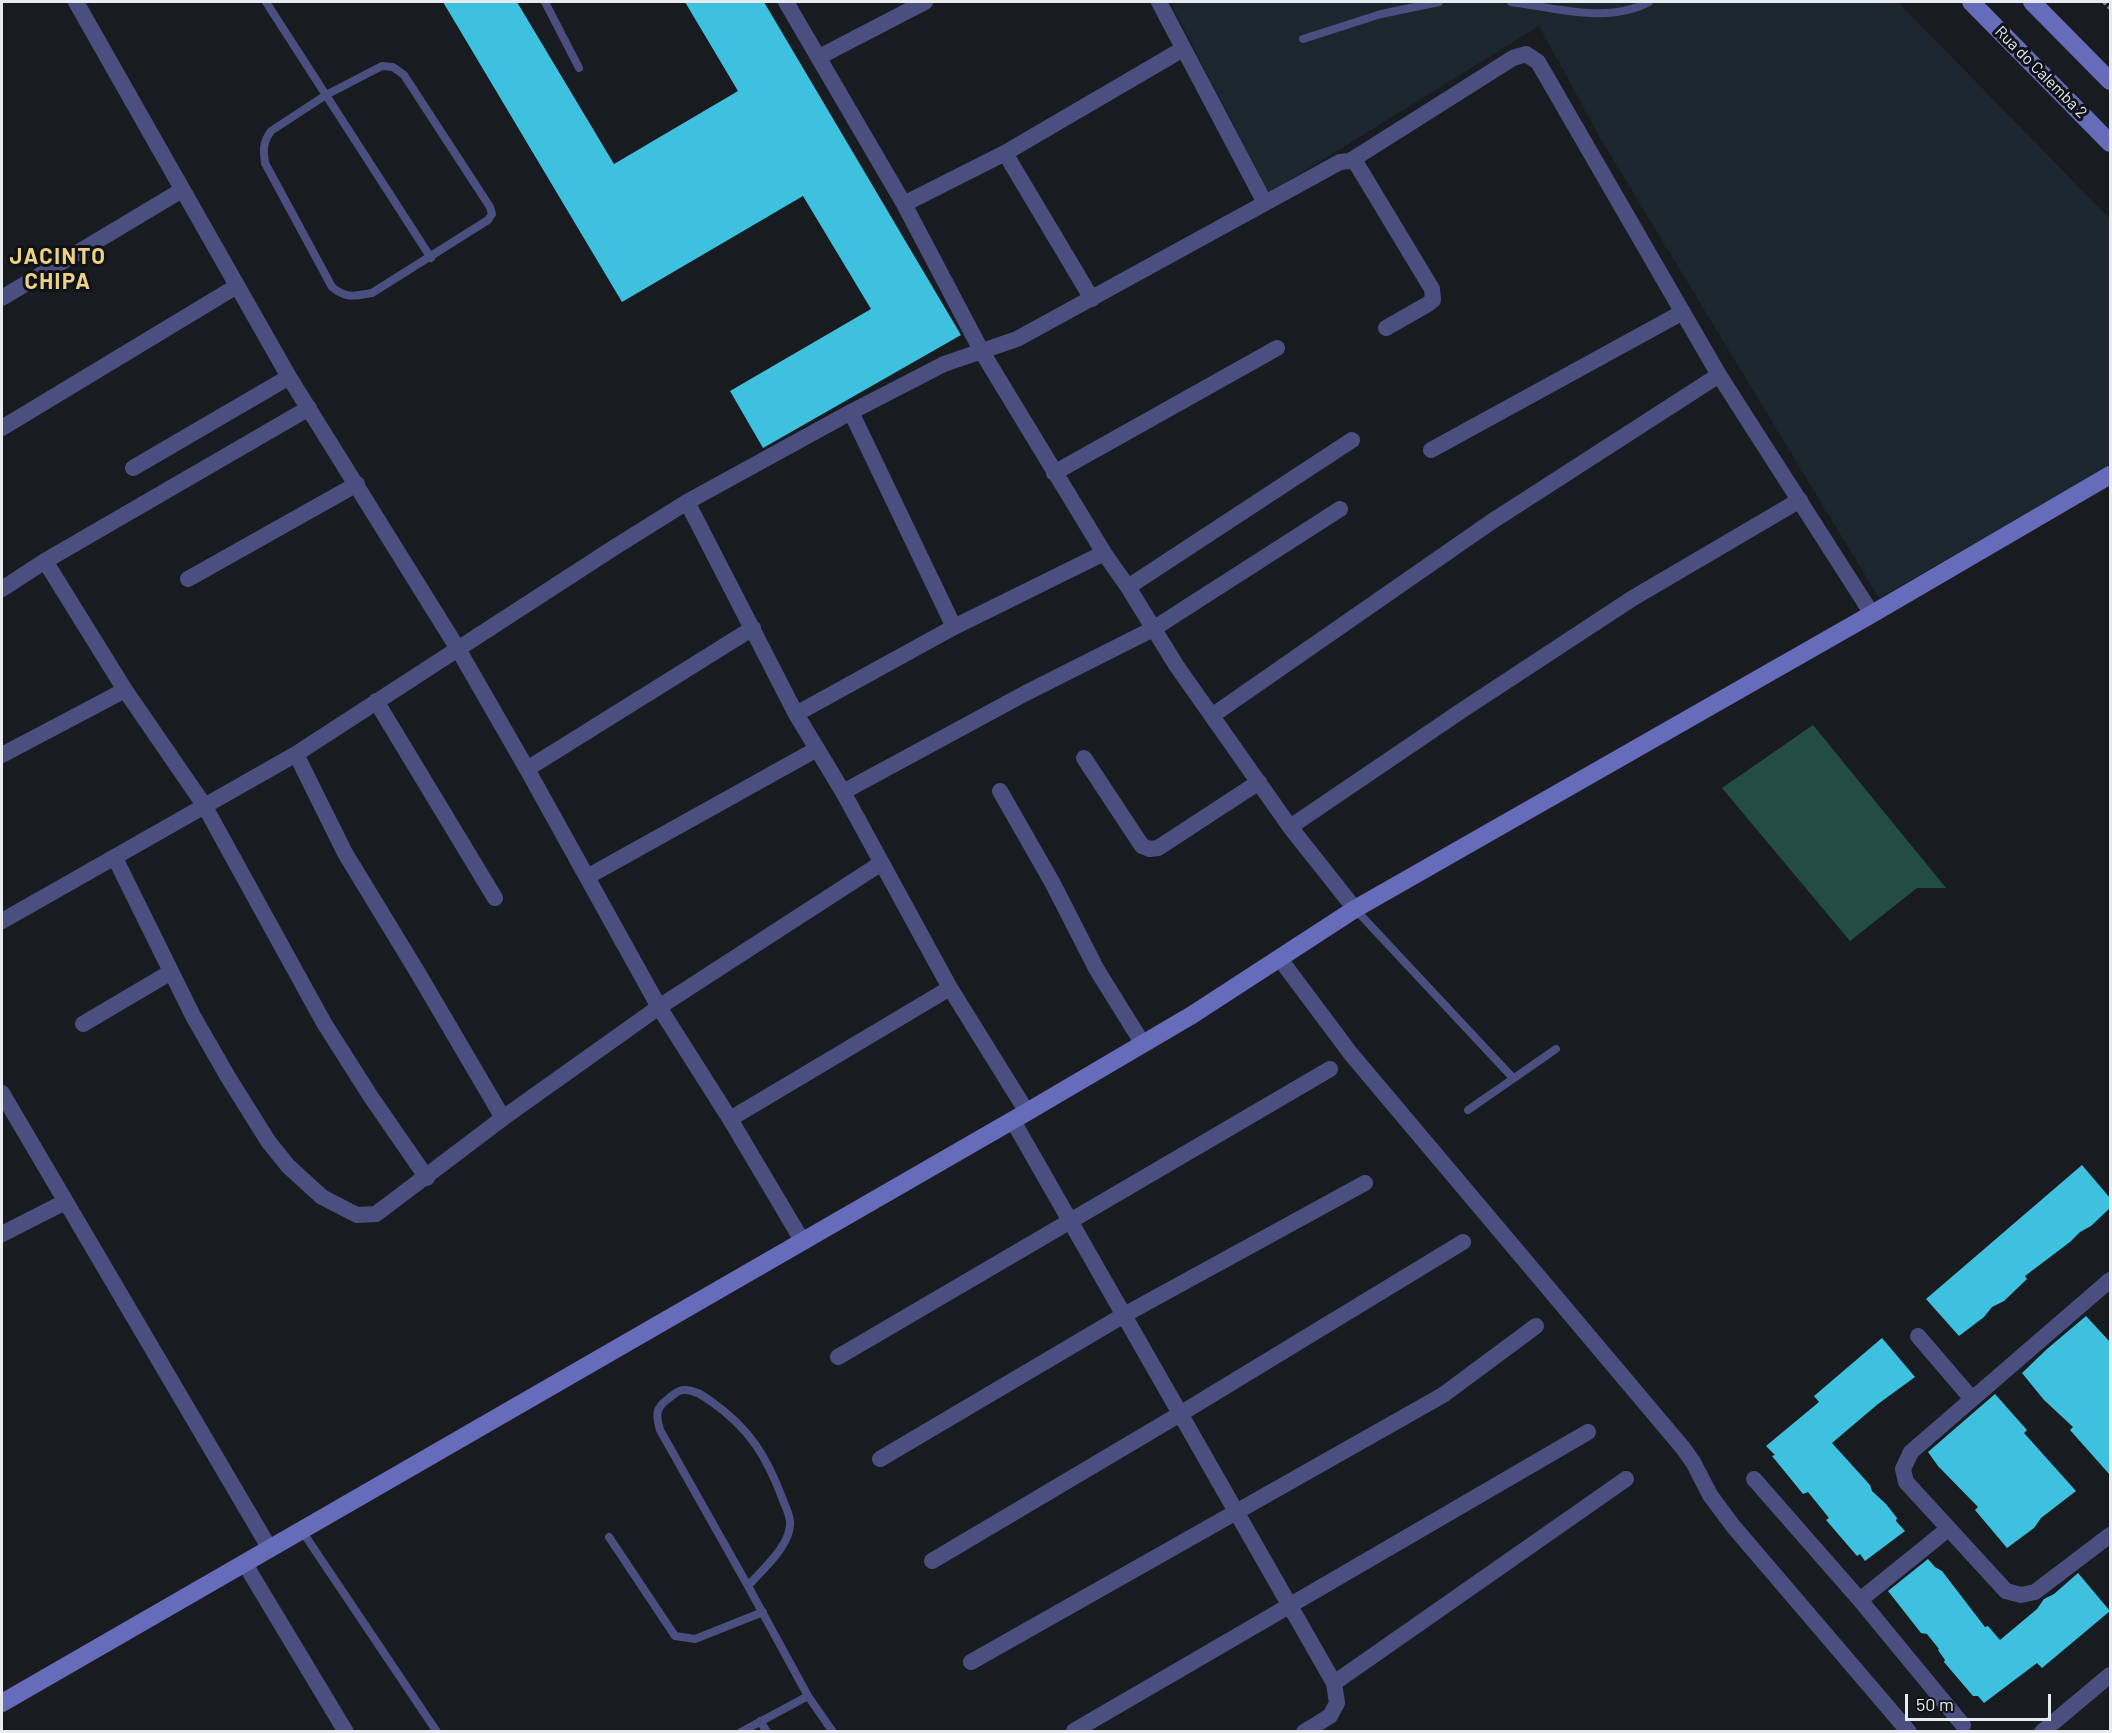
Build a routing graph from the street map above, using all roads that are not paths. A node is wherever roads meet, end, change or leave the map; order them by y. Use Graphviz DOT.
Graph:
graph roads {
  1 [pos="76,2"];
  2 [pos="266,2"];
  3 [pos="545,2"];
  4 [pos="786,2"];
  5 [pos="925,2"];
  6 [pos="1159,2"];
  7 [pos="1439,2"];
  8 [pos="1511,2"];
  9 [pos="1649,2"];
  10 [pos="1971,2"];
  11 [pos="2032,2"];
  12 [pos="1303,39"];
  13 [pos="1183,49"];
  14 [pos="819,57"];
  15 [pos="579,68"];
  16 [pos="2110,81"];
  17 [pos="326,95"];
  18 [pos="2110,143"];
  19 [pos="1005,153"];
  20 [pos="1350,161"];
  21 [pos="182,190"];
  22 [pos="1265,203"];
  23 [pos="904,204"];
  24 [pos="430,258"];
  25 [pos="237,286"];
  26 [pos="2,298"];
  27 [pos="1092,299"];
  28 [pos="1683,312"];
  29 [pos="1386,328"];
  30 [pos="1277,348"];
  31 [pos="981,352"];
  32 [pos="1719,375"];
  33 [pos="289,377"];
  34 [pos="309,408"];
  35 [pos="851,412"];
  36 [pos="2,428"];
  37 [pos="1352,440"];
  38 [pos="1431,450"];
  39 [pos="132,468"];
  40 [pos="1054,473"];
  41 [pos="2110,475"];
  42 [pos="357,484"];
  43 [pos="1800,500"];
  44 [pos="687,502"];
  45 [pos="1340,509"];
  46 [pos="1104,553"];
  47 [pos="45,561"];
  48 [pos="188,579"];
  49 [pos="1128,587"];
  50 [pos="2,589"];
  51 [pos="1872,614"];
  52 [pos="954,627"];
  53 [pos="753,628"];
  54 [pos="1153,629"];
  55 [pos="458,649"];
  56 [pos="125,690"];
  57 [pos="376,701"];
  58 [pos="796,714"];
  59 [pos="1213,715"];
  60 [pos="817,749"];
  61 [pos="296,754"];
  62 [pos="2,755"];
  63 [pos="1084,758"];
  64 [pos="527,769"];
  65 [pos="1259,782"];
  66 [pos="1000,790"];
  67 [pos="843,792"];
  68 [pos="204,805"];
  69 [pos="1290,827"];
  70 [pos="115,858"];
  71 [pos="880,864"];
  72 [pos="587,877"];
  73 [pos="495,898"];
  74 [pos="1355,909"];
  75 [pos="2,921"];
  76 [pos="1280,958"];
  77 [pos="171,972"];
  78 [pos="950,988"];
  79 [pos="659,1007"];
  80 [pos="83,1024"];
  81 [pos="1143,1044"];
  82 [pos="1556,1049"];
  83 [pos="1330,1069"];
  84 [pos="1513,1078"];
  85 [pos="2,1093"];
  86 [pos="1468,1110"];
  87 [pos="1020,1116"];
  88 [pos="503,1118"];
  89 [pos="730,1119"];
  90 [pos="427,1178"];
  91 [pos="1365,1183"];
  92 [pos="65,1202"];
  93 [pos="1069,1220"];
  94 [pos="2,1234"];
  95 [pos="803,1242"];
  96 [pos="1463,1242"];
  97 [pos="2107,1289"];
  98 [pos="1124,1315"];
  99 [pos="1536,1326"];
  100 [pos="1918,1336"];
  101 [pos="838,1357"];
  102 [pos="1972,1399"];
  103 [pos="1180,1414"];
  104 [pos="1588,1432"];
  105 [pos="880,1459"];
  106 [pos="1626,1479"];
  107 [pos="1754,1479"];
  108 [pos="1236,1512"];
  109 [pos="1948,1528"];
  110 [pos="302,1531"];
  111 [pos="609,1537"];
  112 [pos="2109,1541"];
  113 [pos="270,1549"];
  114 [pos="932,1561"];
  115 [pos="245,1564"];
  116 [pos="748,1586"];
  117 [pos="1860,1600"];
  118 [pos="1290,1606"];
  119 [pos="763,1612"];
  120 [pos="971,1662"];
  121 [pos="2110,1675"];
  122 [pos="1334,1683"];
  123 [pos="808,1696"];
  124 [pos="2,1703"];
  125 [pos="760,1721"];
  126 [pos="1963,1725"];
  127 [pos="346,1731"];
  128 [pos="437,1731"];
  129 [pos="741,1731"];
  130 [pos="767,1731"];
  131 [pos="833,1731"];
  132 [pos="1074,1731"];
  133 [pos="1304,1731"];
  134 [pos="1909,1731"];
  135 [pos="2042,1731"];
  1 -- 21 [label="street"];
  2 -- 17 [label="lane"];
  3 -- 15 [label="lane"];
  4 -- 14 [label="street"];
  5 -- 14 [label="street"];
  6 -- 13 [label="street"];
  7 -- 12 [label="lane"];
  8 -- 9 [label="lane"];
  10 -- 18 [label="street, Rua do Calemba 2"];
  11 -- 16 [label="street"];
  13 -- 19 [label="street"];
  13 -- 22 [label="street"];
  14 -- 23 [label="street"];
  17 -- 24 [label="lane"];
  17 -- 24 [label="lane"];
  17 -- 24 [label="lane"];
  19 -- 23 [label="street"];
  19 -- 27 [label="street"];
  20 -- 22 [label="street"];
  20 -- 28 [label="street"];
  20 -- 29 [label="street"];
  21 -- 25 [label="street"];
  21 -- 26 [label="street"];
  22 -- 27 [label="street"];
  23 -- 31 [label="street"];
  25 -- 33 [label="street"];
  25 -- 36 [label="street"];
  27 -- 31 [label="street"];
  28 -- 32 [label="street"];
  28 -- 38 [label="street"];
  30 -- 40 [label="street"];
  31 -- 35 [label="street"];
  31 -- 40 [label="street"];
  32 -- 43 [label="street"];
  32 -- 59 [label="street"];
  33 -- 34 [label="street"];
  33 -- 39 [label="street"];
  34 -- 42 [label="street"];
  34 -- 47 [label="street"];
  35 -- 44 [label="street"];
  35 -- 52 [label="street"];
  37 -- 49 [label="street"];
  40 -- 46 [label="street"];
  41 -- 51 [label="street"];
  42 -- 48 [label="street"];
  42 -- 55 [label="street"];
  43 -- 51 [label="street"];
  43 -- 69 [label="street"];
  44 -- 53 [label="street"];
  44 -- 55 [label="street"];
  45 -- 54 [label="street"];
  46 -- 49 [label="street"];
  46 -- 52 [label="street"];
  47 -- 50 [label="street"];
  47 -- 56 [label="street"];
  49 -- 54 [label="street"];
  51 -- 74 [label="street"];
  52 -- 58 [label="street"];
  53 -- 58 [label="street"];
  53 -- 64 [label="street"];
  54 -- 59 [label="street"];
  54 -- 67 [label="street"];
  55 -- 57 [label="street"];
  55 -- 64 [label="street"];
  56 -- 62 [label="street"];
  56 -- 68 [label="street"];
  57 -- 61 [label="street"];
  57 -- 73 [label="street"];
  58 -- 60 [label="street"];
  59 -- 65 [label="street"];
  60 -- 67 [label="street"];
  60 -- 72 [label="street"];
  61 -- 68 [label="street"];
  61 -- 88 [label="street"];
  63 -- 65 [label="street"];
  64 -- 72 [label="street"];
  65 -- 69 [label="street"];
  66 -- 81 [label="street"];
  67 -- 71 [label="street"];
  68 -- 70 [label="street"];
  68 -- 90 [label="street"];
  69 -- 74 [label="street"];
  70 -- 75 [label="street"];
  70 -- 77 [label="street"];
  71 -- 78 [label="street"];
  71 -- 79 [label="street"];
  72 -- 79 [label="street"];
  74 -- 76 [label="street"];
  74 -- 84 [label="lane"];
  76 -- 81 [label="street"];
  76 -- 134 [label="street"];
  77 -- 80 [label="street"];
  77 -- 90 [label="street"];
  78 -- 87 [label="street"];
  78 -- 89 [label="street"];
  79 -- 88 [label="street"];
  79 -- 89 [label="street"];
  81 -- 87 [label="street"];
  82 -- 84 [label="lane"];
  83 -- 93 [label="street"];
  84 -- 86 [label="lane"];
  85 -- 92 [label="street"];
  87 -- 93 [label="street"];
  87 -- 95 [label="street"];
  88 -- 90 [label="street"];
  89 -- 95 [label="street"];
  91 -- 98 [label="street"];
  92 -- 94 [label="street"];
  92 -- 113 [label="street"];
  93 -- 98 [label="street"];
  93 -- 101 [label="street"];
  95 -- 110 [label="street"];
  96 -- 103 [label="street"];
  97 -- 102 [label="street"];
  98 -- 103 [label="street"];
  98 -- 105 [label="street"];
  99 -- 108 [label="street"];
  100 -- 102 [label="street"];
  102 -- 109 [label="street"];
  103 -- 108 [label="street"];
  103 -- 114 [label="street"];
  104 -- 118 [label="street"];
  106 -- 122 [label="street"];
  107 -- 117 [label="street"];
  108 -- 118 [label="street"];
  108 -- 120 [label="street"];
  109 -- 112 [label="street"];
  109 -- 117 [label="street"];
  110 -- 113 [label="street"];
  110 -- 128 [label="lane"];
  111 -- 119 [label="lane"];
  113 -- 115 [label="street"];
  115 -- 124 [label="street"];
  115 -- 127 [label="street"];
  116 -- 116 [label="lane"];
  116 -- 119 [label="lane"];
  117 -- 126 [label="street"];
  118 -- 122 [label="street"];
  118 -- 132 [label="street"];
  119 -- 123 [label="lane"];
  121 -- 135 [label="street"];
  122 -- 133 [label="street"];
  123 -- 125 [label="lane"];
  123 -- 131 [label="lane"];
  125 -- 129 [label="lane"];
  125 -- 130 [label="lane"];
}
